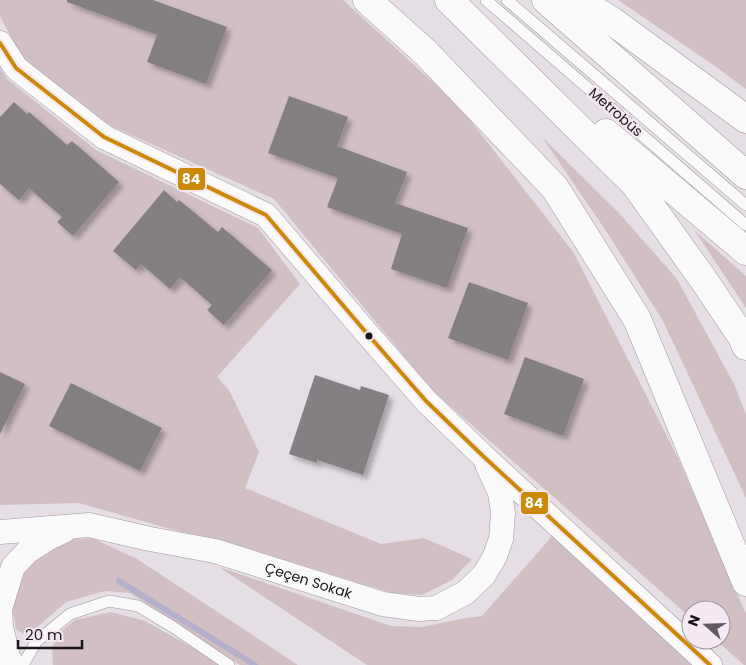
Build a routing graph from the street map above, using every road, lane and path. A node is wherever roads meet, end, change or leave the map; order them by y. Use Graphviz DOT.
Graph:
graph roads {
  1 [pos="367,0"];
  2 [pos="486,0"];
  3 [pos="507,0"];
  4 [pos="546,0"];
  5 [pos="578,0"];
  6 [pos="450,2"];
  7 [pos="0,43"];
  8 [pos="746,119"];
  9 [pos="746,175"];
  10 [pos="746,205"];
  11 [pos="746,225"];
  12 [pos="746,251"];
  13 [pos="637,319"];
  14 [pos="746,346"];
  15 [pos="483,456"];
  16 [pos="543,511"];
  17 [pos="89,525"];
  18 [pos="502,527"];
  19 [pos="0,532"];
  20 [pos="746,537"];
  21 [pos="2,582"];
  22 [pos="746,582"];
  23 [pos="0,659"];
  24 [pos="10,665"];
  25 [pos="23,665"];
  26 [pos="229,665"];
  27 [pos="710,665"];
  1 -- 13 [label="main road"];
  2 -- 11 [label="lane, Metrobüs"];
  3 -- 10 [label="lane, Metrobüs"];
  4 -- 9 [label="main road"];
  5 -- 8 [label="main road"];
  6 -- 12 [label="main road"];
  6 -- 14 [label="main road"];
  7 -- 15 [label="street"];
  13 -- 20 [label="main road"];
  13 -- 22 [label="main road"];
  15 -- 16 [label="street"];
  15 -- 18 [label="street, Çeçen Sokak"];
  16 -- 18 [label="street"];
  16 -- 27 [label="street"];
  17 -- 18 [label="street, Çeçen Sokak"];
  17 -- 19 [label="street, Çeçen Sokak"];
  17 -- 21 [label="street"];
  21 -- 24 [label="street"];
  23 -- 24 [label="main road"];
  25 -- 26 [label="lane"];
}
